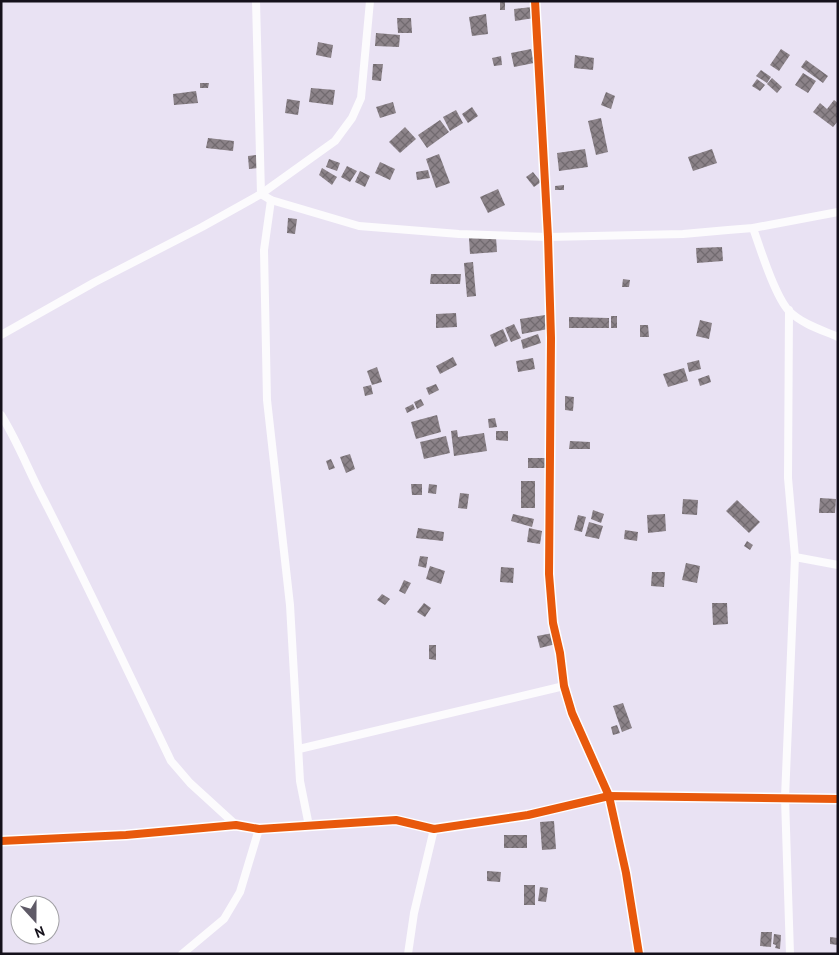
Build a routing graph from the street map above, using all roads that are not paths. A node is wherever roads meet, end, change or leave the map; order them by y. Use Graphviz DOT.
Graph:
graph roads {
  1 [pos="256,1"];
  2 [pos="370,1"];
  3 [pos="535,1"];
  4 [pos="260,194"];
  5 [pos="271,200"];
  6 [pos="838,212"];
  7 [pos="753,228"];
  8 [pos="548,237"];
  9 [pos="789,310"];
  10 [pos="1,335"];
  11 [pos="838,337"];
  12 [pos="1,415"];
  13 [pos="795,557"];
  14 [pos="838,565"];
  15 [pos="564,686"];
  16 [pos="298,748"];
  17 [pos="610,796"];
  18 [pos="785,798"];
  19 [pos="838,799"];
  20 [pos="236,825"];
  21 [pos="308,826"];
  22 [pos="259,829"];
  23 [pos="434,829"];
  24 [pos="1,841"];
  25 [pos="182,954"];
  26 [pos="408,954"];
  27 [pos="639,954"];
  28 [pos="790,954"];
  1 -- 4 [label="street"];
  2 -- 4 [label="street"];
  3 -- 8 [label="street"];
  4 -- 5 [label="street"];
  4 -- 10 [label="street"];
  5 -- 8 [label="street"];
  5 -- 16 [label="street"];
  6 -- 7 [label="street"];
  7 -- 8 [label="street"];
  7 -- 9 [label="street"];
  8 -- 15 [label="street"];
  9 -- 11 [label="street"];
  9 -- 13 [label="street"];
  12 -- 20 [label="street"];
  13 -- 14 [label="street"];
  13 -- 18 [label="street"];
  15 -- 16 [label="street"];
  15 -- 17 [label="street"];
  16 -- 21 [label="street"];
  17 -- 18 [label="street"];
  17 -- 23 [label="street"];
  17 -- 27 [label="street"];
  18 -- 19 [label="street"];
  18 -- 28 [label="street"];
  20 -- 22 [label="street"];
  20 -- 24 [label="street"];
  21 -- 22 [label="street"];
  21 -- 23 [label="street"];
  22 -- 25 [label="street"];
  23 -- 26 [label="street"];
}
